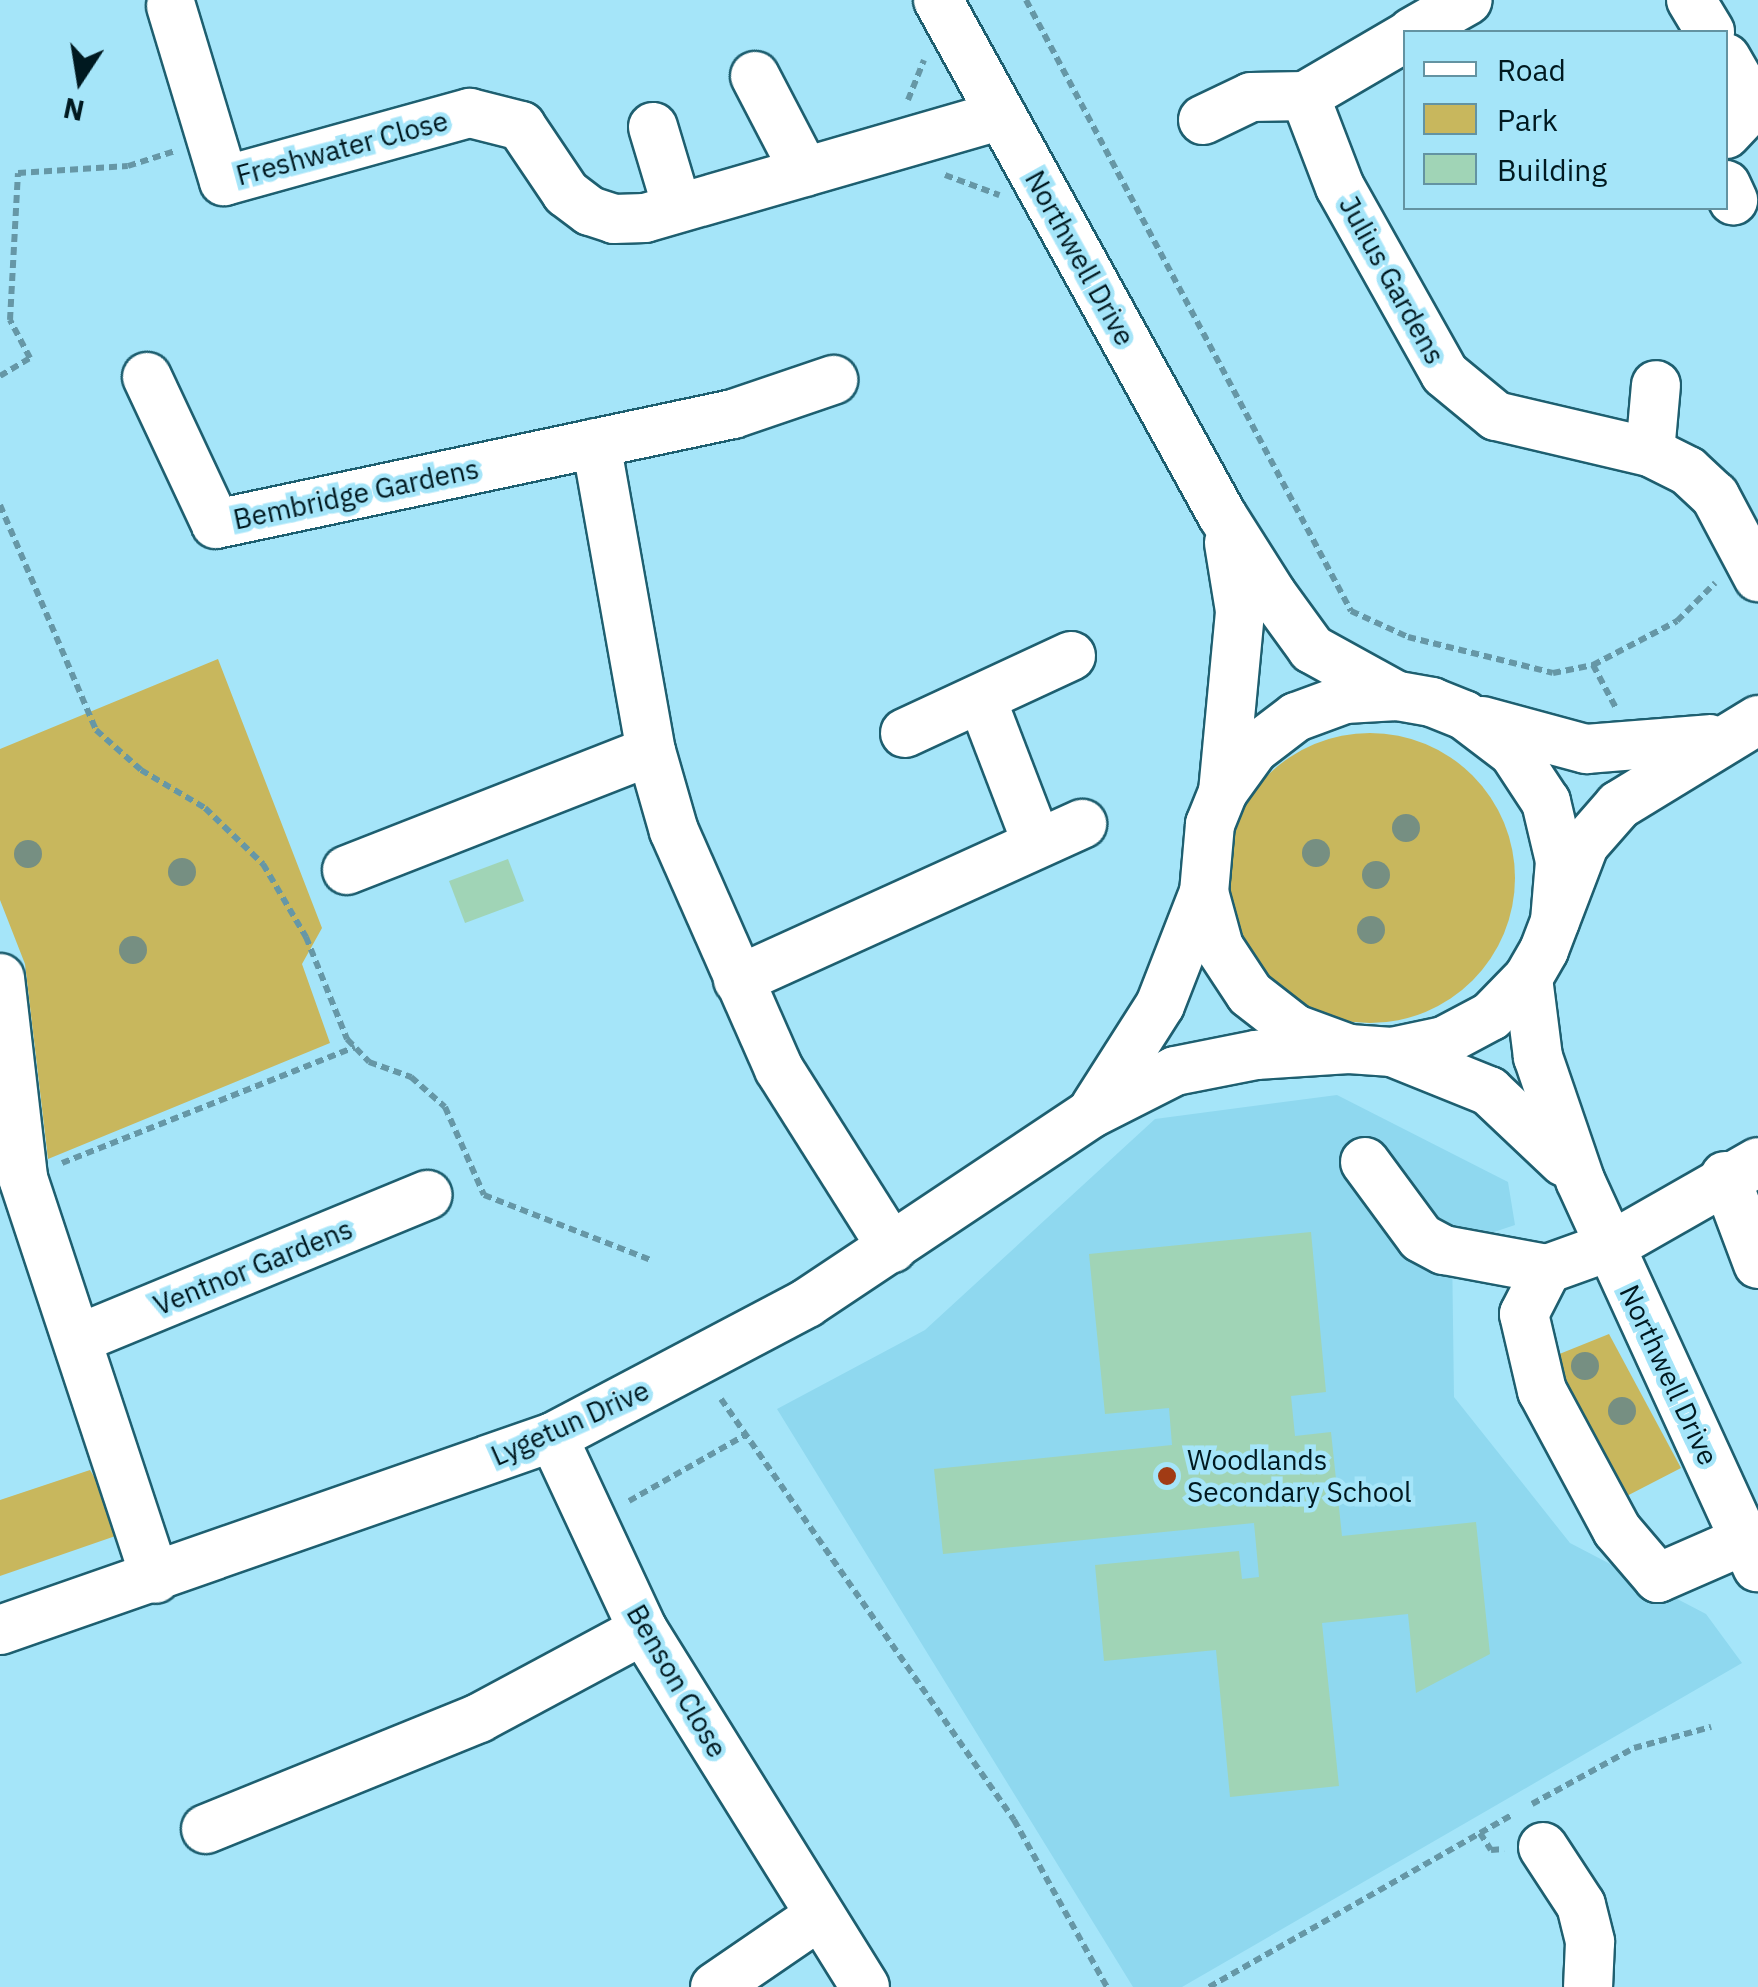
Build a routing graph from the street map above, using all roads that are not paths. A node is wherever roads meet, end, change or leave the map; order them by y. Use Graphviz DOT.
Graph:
graph roads {
  1 [pos="938,0"];
  2 [pos="1468,0"];
  3 [pos="1691,0"];
  4 [pos="170,6"];
  5 [pos="1416,30"];
  6 [pos="1709,30"];
  7 [pos="1403,38"];
  8 [pos="1728,64"];
  9 [pos="755,76"];
  10 [pos="1305,96"];
  11 [pos="1745,112"];
  12 [pos="1001,114"];
  13 [pos="1204,120"];
  14 [pos="653,127"];
  15 [pos="805,172"];
  16 [pos="677,207"];
  17 [pos="147,377"];
  18 [pos="832,380"];
  19 [pos="1656,385"];
  20 [pos="596,442"];
  21 [pos="1650,452"];
  22 [pos="1222,515"];
  23 [pos="1752,565"];
  24 [pos="1072,656"];
  25 [pos="1397,696"];
  26 [pos="982,700"];
  27 [pos="1464,715"];
  28 [pos="1741,729"];
  29 [pos="904,732"];
  30 [pos="651,751"];
  31 [pos="1223,792"];
  32 [pos="1082,824"];
  33 [pos="1037,842"];
  34 [pos="347,870"];
  35 [pos="1204,892"];
  36 [pos="1555,921"];
  37 [pos="1528,978"];
  38 [pos="738,980"];
  39 [pos="2,987"];
  40 [pos="1370,1050"];
  41 [pos="1090,1114"];
  42 [pos="1364,1162"];
  43 [pos="1741,1169"];
  44 [pos="1580,1180"];
  45 [pos="428,1195"];
  46 [pos="1611,1246"];
  47 [pos="892,1248"];
  48 [pos="1758,1264"];
  49 [pos="1548,1269"];
  50 [pos="78,1339"];
  51 [pos="552,1437"];
  52 [pos="1752,1555"];
  53 [pos="156,1579"];
  54 [pos="0,1630"];
  55 [pos="642,1630"];
  56 [pos="206,1830"];
  57 [pos="1543,1847"];
  58 [pos="820,1916"];
  59 [pos="714,1987"];
  60 [pos="865,1987"];
  61 [pos="1588,1987"];
  1 -- 12 [label="street, Northwell Drive"];
  2 -- 5 [label="street"];
  3 -- 6 [label="street"];
  4 -- 16 [label="street, Freshwater Close"];
  7 -- 10 [label="street"];
  8 -- 11 [label="street"];
  9 -- 15 [label="street"];
  10 -- 13 [label="street"];
  10 -- 21 [label="street, Julius Gardens"];
  12 -- 15 [label="street, Freshwater Close"];
  12 -- 22 [label="street, Northwell Drive"];
  14 -- 16 [label="street"];
  15 -- 16 [label="street, Freshwater Close"];
  17 -- 20 [label="street, Bembridge Gardens"];
  18 -- 20 [label="street, Bembridge Gardens"];
  19 -- 21 [label="street"];
  20 -- 30 [label="street"];
  21 -- 23 [label="street, Julius Gardens"];
  22 -- 25 [label="street"];
  22 -- 31 [label="street"];
  24 -- 26 [label="street"];
  25 -- 27 [label="street"];
  25 -- 31 [label="street"];
  26 -- 29 [label="street"];
  26 -- 33 [label="street"];
  27 -- 28 [label="street"];
  27 -- 36 [label="street"];
  28 -- 36 [label="street"];
  30 -- 34 [label="street"];
  30 -- 38 [label="street"];
  31 -- 35 [label="street"];
  32 -- 33 [label="street"];
  33 -- 38 [label="street"];
  35 -- 40 [label="street"];
  35 -- 41 [label="street"];
  36 -- 37 [label="street"];
  37 -- 40 [label="street"];
  37 -- 44 [label="street, Northwell Drive"];
  38 -- 47 [label="street"];
  39 -- 50 [label="street"];
  40 -- 41 [label="street, Lygetun Drive"];
  40 -- 44 [label="street, Northwell Drive"];
  41 -- 47 [label="street, Lygetun Drive"];
  42 -- 49 [label="street"];
  43 -- 46 [label="street"];
  43 -- 48 [label="street"];
  44 -- 46 [label="street, Northwell Drive"];
  45 -- 50 [label="street, Ventnor Gardens"];
  46 -- 49 [label="street"];
  46 -- 52 [label="street, Northwell Drive"];
  47 -- 51 [label="street, Lygetun Drive"];
  49 -- 52 [label="street"];
  50 -- 53 [label="street"];
  51 -- 53 [label="street, Lygetun Drive"];
  51 -- 55 [label="street, Benson Close"];
  53 -- 54 [label="street, Lygetun Drive"];
  55 -- 56 [label="street"];
  55 -- 58 [label="street, Benson Close"];
  57 -- 61 [label="street"];
  58 -- 59 [label="street"];
  58 -- 60 [label="street, Benson Close"];
}
